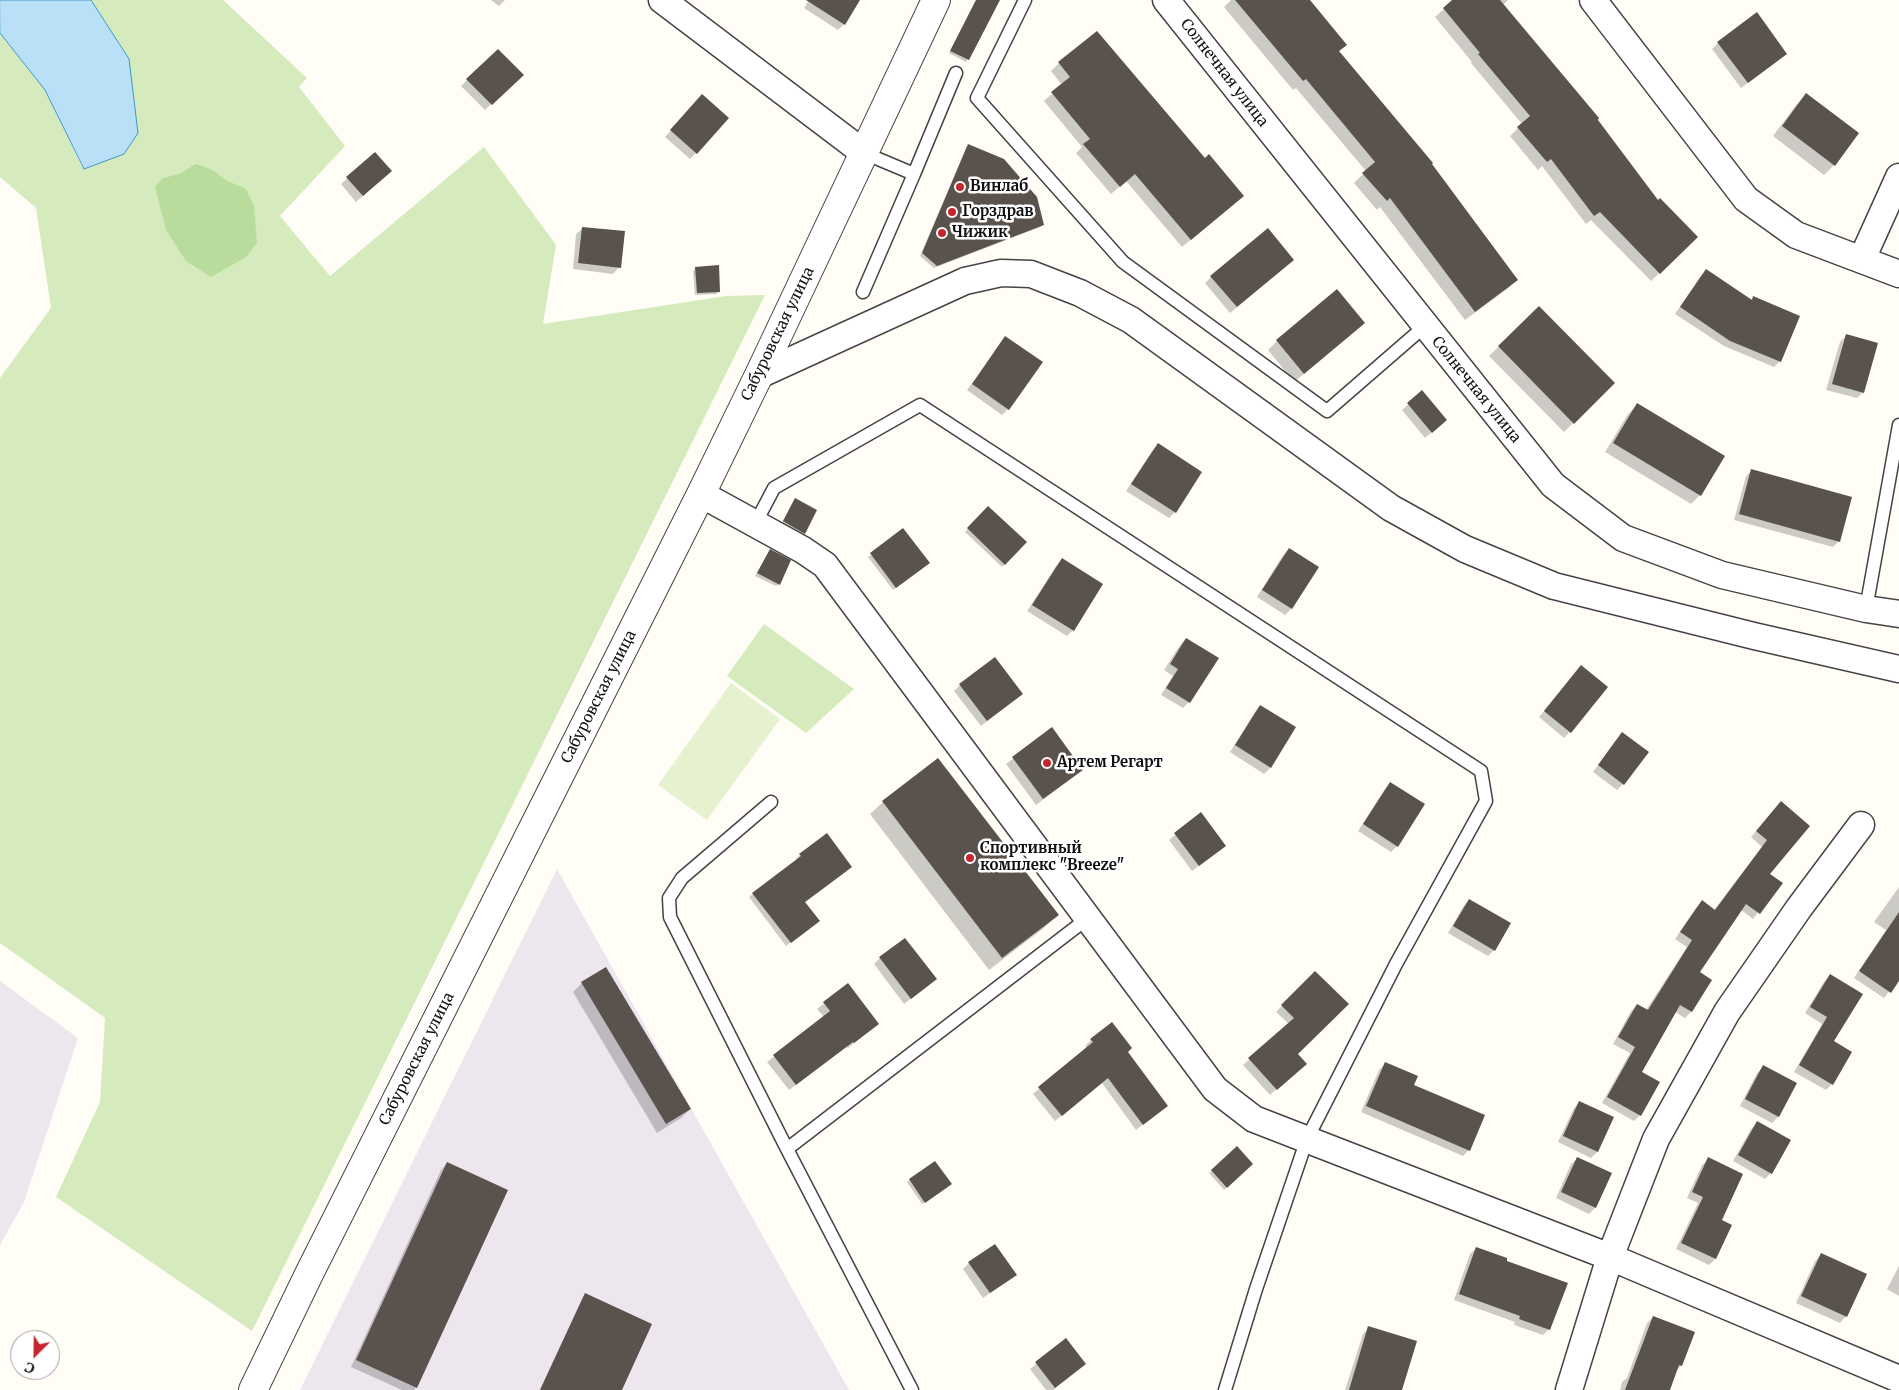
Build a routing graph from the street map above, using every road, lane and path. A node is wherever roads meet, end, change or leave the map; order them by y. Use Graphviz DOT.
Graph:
graph roads {
  1 [pos="662,0"];
  2 [pos="936,0"];
  3 [pos="1025,0"];
  4 [pos="1166,0"];
  5 [pos="1593,0"];
  6 [pos="956,73"];
  7 [pos="864,153"];
  8 [pos="914,174"];
  9 [pos="1899,177"];
  10 [pos="1862,259"];
  11 [pos="1899,274"];
  12 [pos="863,292"];
  13 [pos="1425,326"];
  14 [pos="759,375"];
  15 [pos="1899,425"];
  16 [pos="701,494"];
  17 [pos="755,524"];
  18 [pos="1866,609"];
  19 [pos="1899,614"];
  20 [pos="1899,669"];
  21 [pos="771,802"];
  22 [pos="1861,825"];
  23 [pos="1088,918"];
  24 [pos="1307,1139"];
  25 [pos="787,1149"];
  26 [pos="1610,1257"];
  27 [pos="1899,1379"];
  28 [pos="253,1390"];
  29 [pos="912,1390"];
  30 [pos="1225,1390"];
  31 [pos="1569,1390"];
  1 -- 7 [label="street"];
  2 -- 7 [label="street, Сабуровская улица"];
  3 -- 13 [label="lane"];
  4 -- 13 [label="street, Солнечная улица"];
  5 -- 10 [label="street"];
  6 -- 8 [label="lane"];
  7 -- 8 [label="lane"];
  7 -- 14 [label="street, Сабуровская улица"];
  8 -- 12 [label="lane"];
  9 -- 10 [label="street"];
  10 -- 11 [label="street"];
  13 -- 18 [label="street, Солнечная улица"];
  14 -- 16 [label="street, Сабуровская улица"];
  14 -- 20 [label="street"];
  15 -- 18 [label="lane"];
  16 -- 17 [label="street"];
  16 -- 28 [label="street, Сабуровская улица"];
  17 -- 23 [label="street"];
  17 -- 24 [label="lane"];
  18 -- 19 [label="street, Солнечная улица"];
  21 -- 25 [label="lane"];
  22 -- 26 [label="street"];
  23 -- 24 [label="street"];
  23 -- 25 [label="lane"];
  24 -- 26 [label="street"];
  24 -- 30 [label="lane"];
  25 -- 29 [label="lane"];
  26 -- 27 [label="street"];
  26 -- 31 [label="street"];
}
